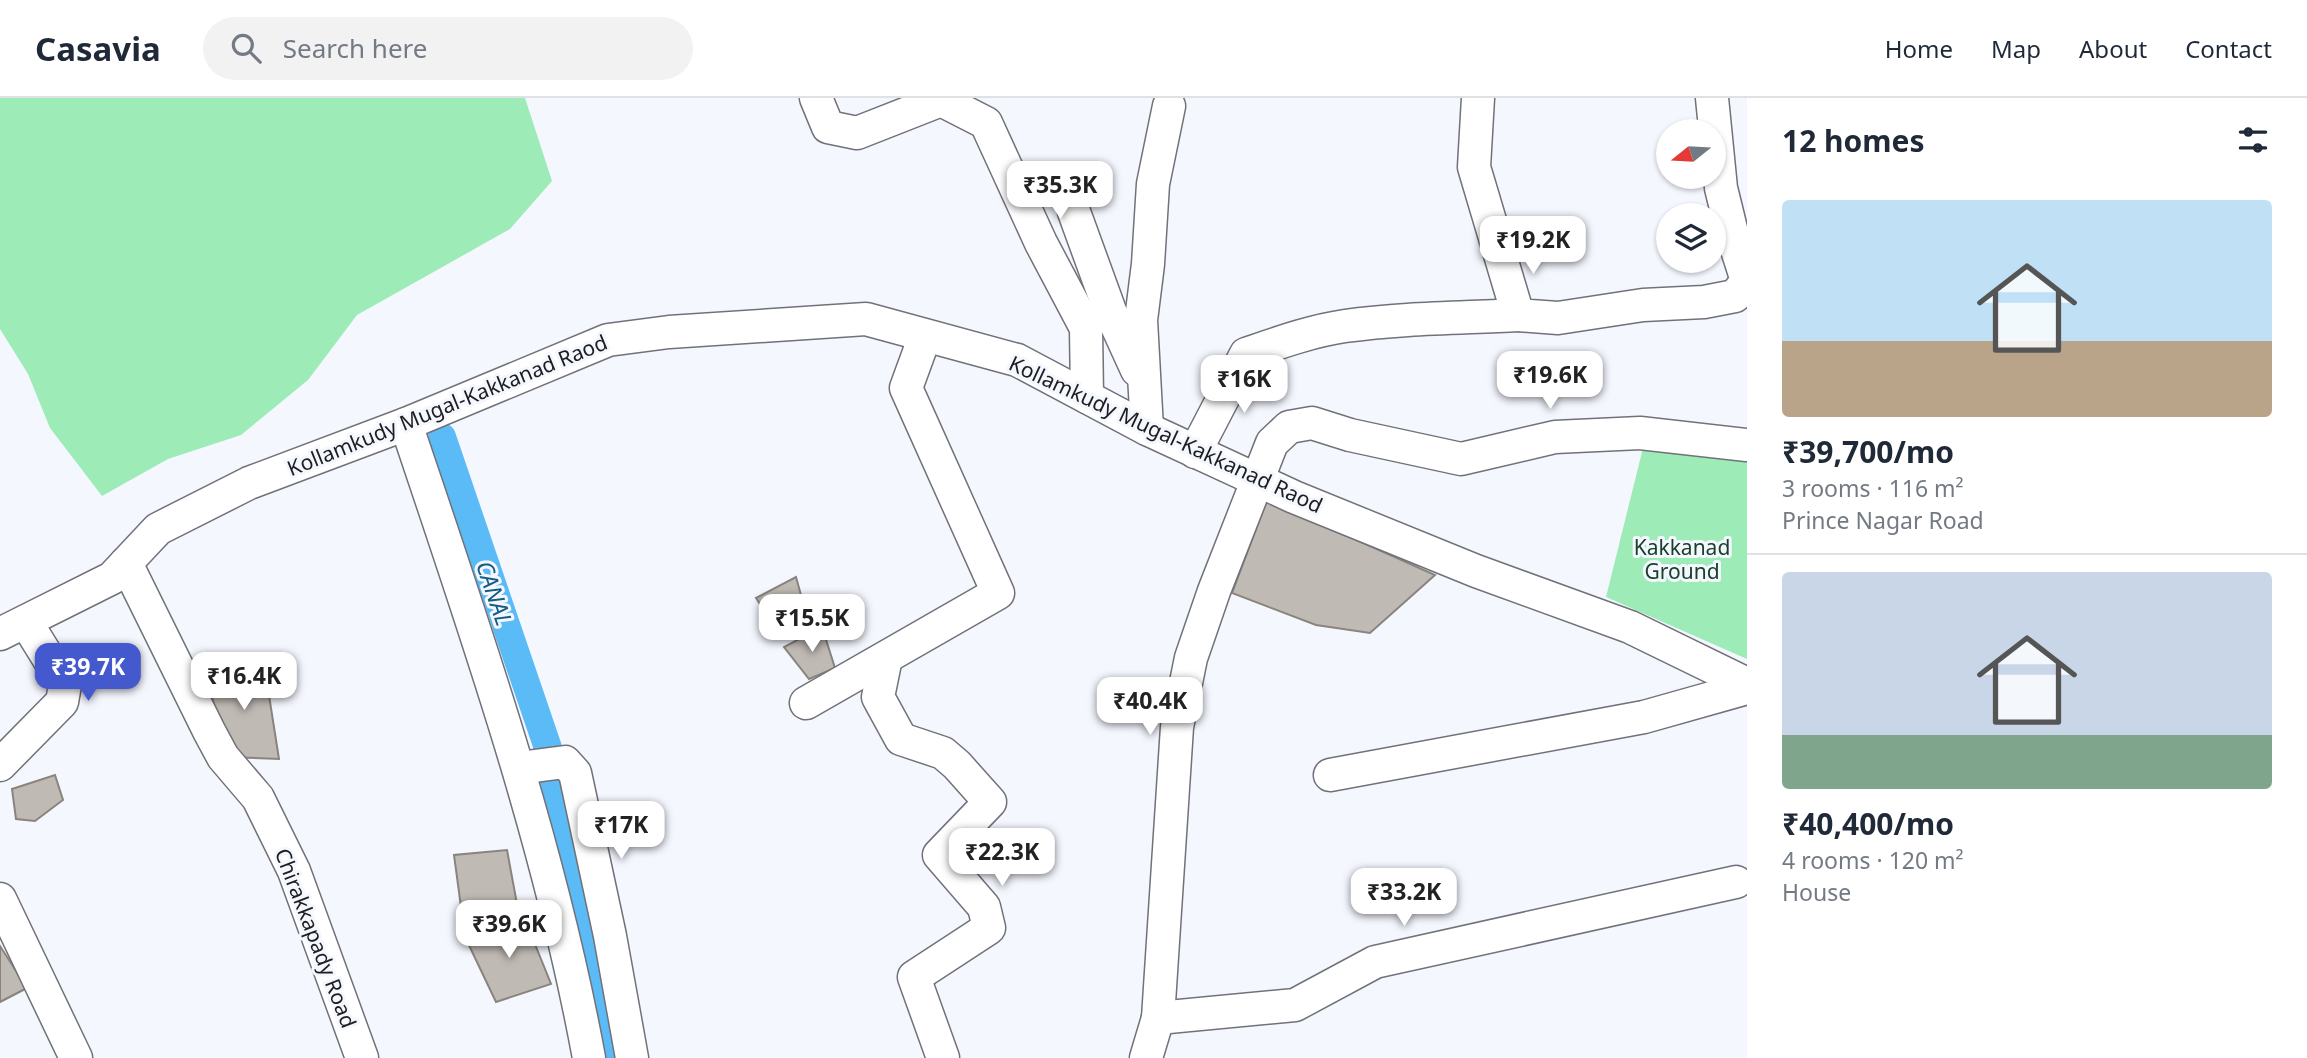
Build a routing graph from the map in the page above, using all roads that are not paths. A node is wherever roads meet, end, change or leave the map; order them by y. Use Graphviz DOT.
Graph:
graph roads {
  1 [pos="816,98"];
  2 [pos="1478,98"];
  3 [pos="1712,98"];
  4 [pos="1168,106"];
  5 [pos="1074,212"];
  6 [pos="1747,281"];
  7 [pos="1518,315"];
  8 [pos="925,336"];
  9 [pos="1143,384"];
  10 [pos="1087,397"];
  11 [pos="406,424"];
  12 [pos="1147,429"];
  13 [pos="1747,445"];
  14 [pos="1195,452"];
  15 [pos="1259,480"];
  16 [pos="126,563"];
  17 [pos="13,628"];
  18 [pos="886,658"];
  19 [pos="1747,686"];
  20 [pos="806,703"];
  21 [pos="0,765"];
  22 [pos="519,768"];
  23 [pos="1330,775"];
  24 [pos="1743,882"];
  25 [pos="0,899"];
  26 [pos="1158,1018"];
  27 [pos="76,1058"];
  28 [pos="362,1058"];
  29 [pos="589,1058"];
  30 [pos="632,1058"];
  31 [pos="943,1058"];
  32 [pos="1146,1058"];
  1 -- 10 [label="street"];
  2 -- 7 [label="street"];
  3 -- 6 [label="street"];
  4 -- 9 [label="street"];
  5 -- 9 [label="street"];
  6 -- 7 [label="street"];
  7 -- 14 [label="street"];
  8 -- 10 [label="street, Kollamkudy Mugal-Kakkanad Raod"];
  8 -- 11 [label="street, Kollamkudy Mugal-Kakkanad Raod"];
  8 -- 18 [label="street"];
  9 -- 12 [label="street"];
  10 -- 12 [label="street, Kollamkudy Mugal-Kakkanad Raod"];
  11 -- 16 [label="street, Kollamkudy Mugal-Kakkanad Raod"];
  11 -- 22 [label="street"];
  12 -- 14 [label="street, Kollamkudy Mugal-Kakkanad Raod"];
  13 -- 15 [label="street"];
  14 -- 15 [label="street, Kollamkudy Mugal-Kakkanad Raod"];
  15 -- 19 [label="street, Kollamkudy Mugal-Kakkanad Raod"];
  15 -- 26 [label="street"];
  16 -- 17 [label="street, Kollamkudy Mugal-Kakkanad Raod"];
  16 -- 28 [label="street, Chirakkapady Road"];
  17 -- 21 [label="street"];
  18 -- 20 [label="street"];
  18 -- 31 [label="street"];
  19 -- 23 [label="street"];
  22 -- 29 [label="street"];
  22 -- 30 [label="street"];
  24 -- 26 [label="street"];
  25 -- 27 [label="street"];
  26 -- 32 [label="street"];
}
